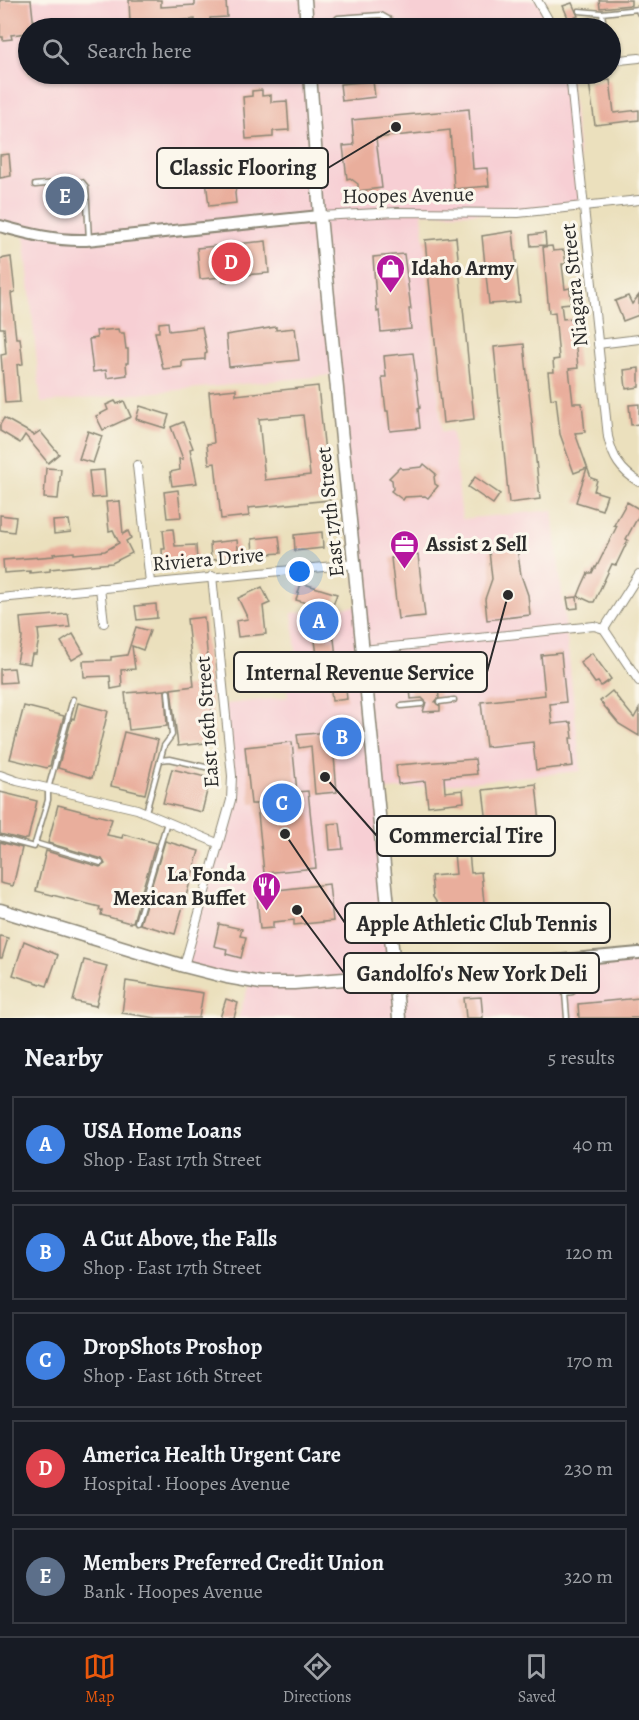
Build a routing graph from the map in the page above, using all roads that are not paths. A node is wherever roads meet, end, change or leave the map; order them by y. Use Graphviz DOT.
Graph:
graph roads {
  1 [pos="305,0"];
  2 [pos="537,0"];
  3 [pos="639,10"];
  4 [pos="579,11"];
  5 [pos="602,13"];
  6 [pos="306,18"];
  7 [pos="338,18"];
  8 [pos="386,18"];
  9 [pos="547,18"];
  10 [pos="603,18"];
  11 [pos="639,58"];
  12 [pos="621,60"];
  13 [pos="311,84"];
  14 [pos="571,84"];
  15 [pos="71,182"];
  16 [pos="57,183"];
  17 [pos="35,185"];
  18 [pos="639,200"];
  19 [pos="584,206"];
  20 [pos="320,216"];
  21 [pos="0,226"];
  22 [pos="90,240"];
  23 [pos="639,339"];
  24 [pos="598,344"];
  25 [pos="137,465"];
  26 [pos="639,482"];
  27 [pos="355,564"];
  28 [pos="639,574"];
  29 [pos="212,576"];
  30 [pos="150,582"];
  31 [pos="100,588"];
  32 [pos="0,598"];
  33 [pos="104,623"];
  34 [pos="604,629"];
  35 [pos="363,650"];
  36 [pos="639,681"];
  37 [pos="168,692"];
  38 [pos="73,699"];
  39 [pos="453,700"];
  40 [pos="439,702"];
  41 [pos="422,704"];
  42 [pos="401,706"];
  43 [pos="160,760"];
  44 [pos="214,769"];
  45 [pos="0,775"];
  46 [pos="48,789"];
  47 [pos="146,813"];
  48 [pos="167,821"];
  49 [pos="0,838"];
  50 [pos="35,843"];
  51 [pos="217,843"];
  52 [pos="101,863"];
  53 [pos="0,910"];
  54 [pos="137,922"];
  55 [pos="639,953"];
  56 [pos="569,959"];
  57 [pos="184,966"];
  58 [pos="395,975"];
  59 [pos="399,1018"];
  60 [pos="567,1018"];
  1 -- 6 [label="main road"];
  2 -- 9 [label="street"];
  3 -- 5 [label="lane"];
  4 -- 5 [label="lane"];
  5 -- 10 [label="lane"];
  7 -- 8 [label="lane"];
  11 -- 12 [label="street"];
  13 -- 20 [label="main road, East 17th Street"];
  14 -- 19 [label="street, Niagara Street"];
  15 -- 22 [label="lane"];
  16 -- 17 [label="lane"];
  18 -- 19 [label="street, Hoopes Avenue"];
  19 -- 20 [label="street, Hoopes Avenue"];
  19 -- 24 [label="street, Niagara Street"];
  20 -- 22 [label="street, Hoopes Avenue"];
  20 -- 27 [label="main road, East 17th Street"];
  21 -- 22 [label="street, Hoopes Avenue"];
  23 -- 24 [label="street"];
  24 -- 26 [label="street, Niagara Street"];
  25 -- 30 [label="street"];
  27 -- 29 [label="street, Riviera Drive"];
  27 -- 35 [label="main road, East 17th Street"];
  28 -- 34 [label="street"];
  29 -- 30 [label="street, Riviera Drive"];
  29 -- 51 [label="street, East 16th Street"];
  30 -- 31 [label="street, Riviera Drive"];
  31 -- 32 [label="street, Riviera Drive"];
  31 -- 33 [label="street"];
  34 -- 35 [label="street"];
  34 -- 36 [label="street"];
  35 -- 58 [label="main road, East 17th Street"];
  37 -- 43 [label="lane"];
  38 -- 46 [label="lane"];
  39 -- 40 [label="lane"];
  41 -- 42 [label="lane"];
  43 -- 44 [label="lane"];
  43 -- 47 [label="lane"];
  45 -- 46 [label="street"];
  46 -- 47 [label="street"];
  46 -- 50 [label="lane"];
  47 -- 48 [label="street"];
  48 -- 51 [label="street"];
  48 -- 54 [label="lane"];
  49 -- 50 [label="lane"];
  50 -- 52 [label="lane"];
  51 -- 57 [label="street, East 16th Street"];
  53 -- 57 [label="main road"];
  55 -- 56 [label="street"];
  56 -- 58 [label="street"];
  56 -- 60 [label="lane"];
  57 -- 58 [label="main road"];
  58 -- 59 [label="main road, East 17th Street"];
}
